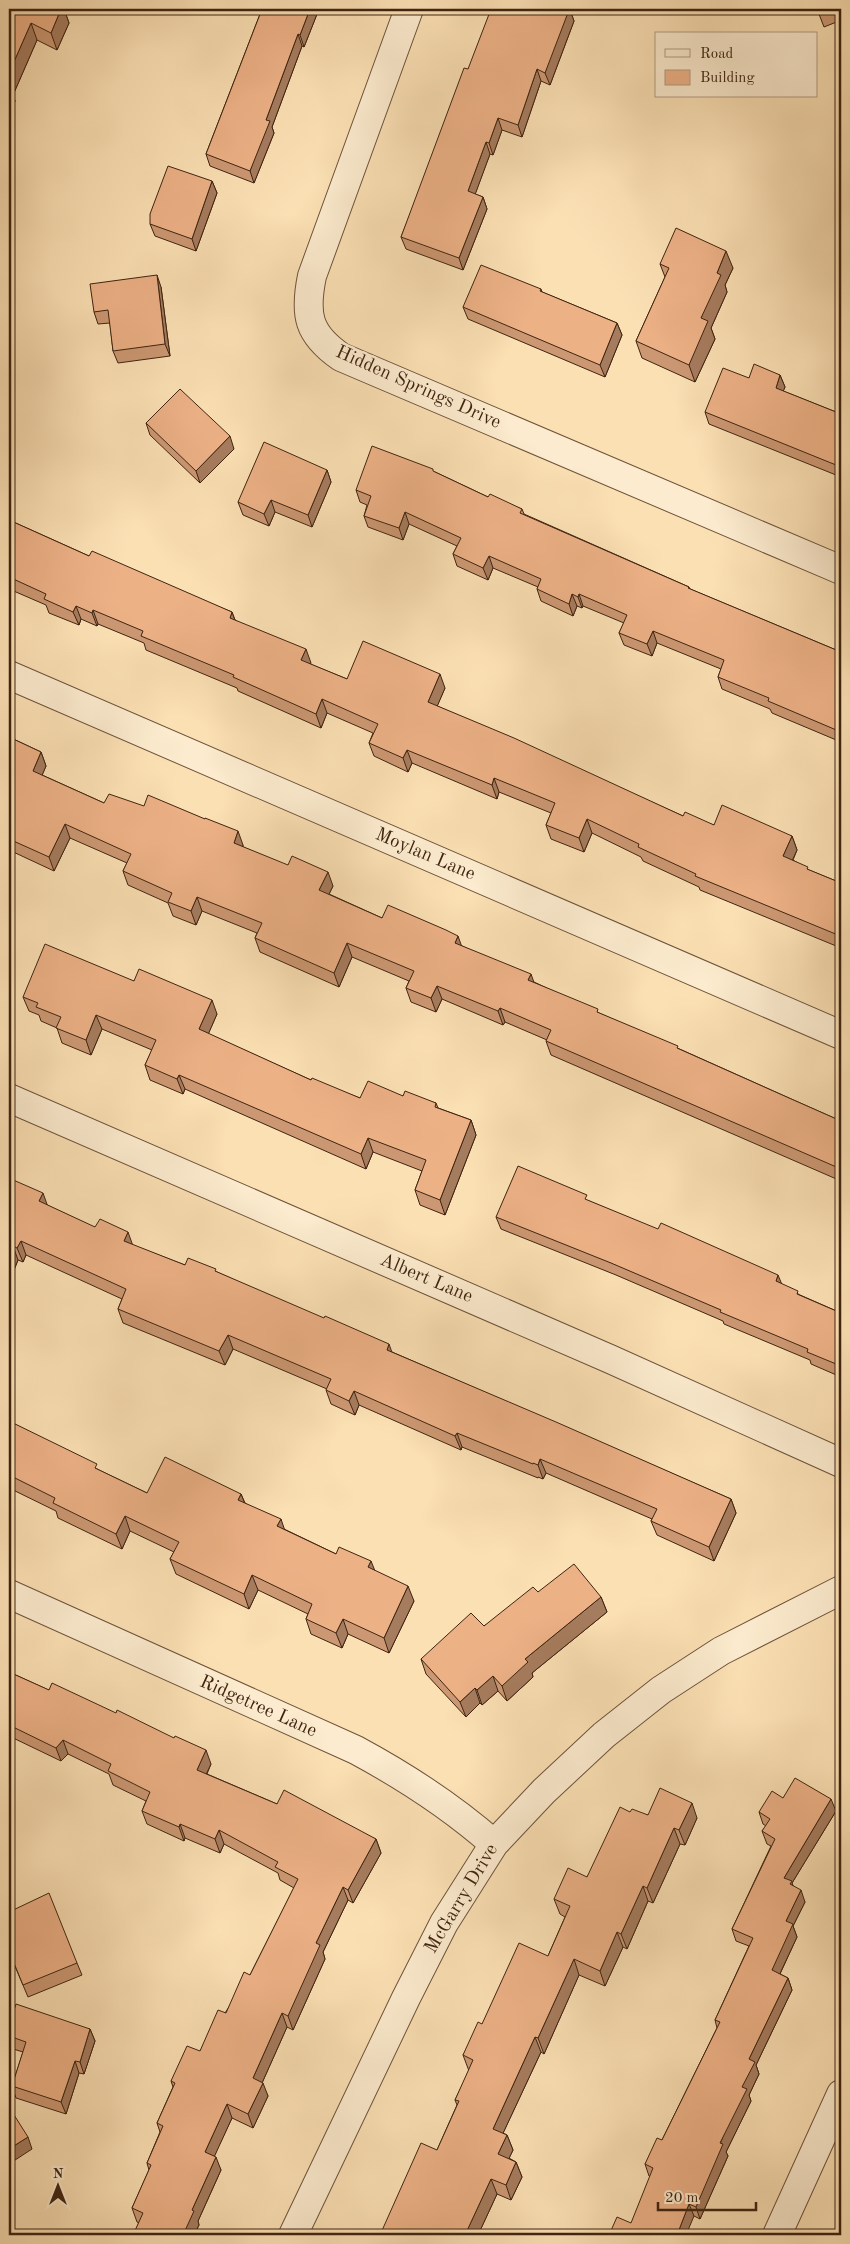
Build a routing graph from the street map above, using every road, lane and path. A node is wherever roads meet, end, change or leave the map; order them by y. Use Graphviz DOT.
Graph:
graph roads {
  1 [pos="409,9"];
  2 [pos="841,570"];
  3 [pos="9,675"];
  4 [pos="841,1035"];
  5 [pos="9,1098"];
  6 [pos="841,1463"];
  7 [pos="841,1590"];
  8 [pos="9,1594"];
  9 [pos="494,1844"];
  10 [pos="841,2094"];
  11 [pos="293,2235"];
  12 [pos="777,2235"];
  1 -- 2 [label="street, Hidden Springs Drive"];
  3 -- 4 [label="street, Moylan Lane"];
  5 -- 6 [label="street, Albert Lane"];
  7 -- 9 [label="street, McGarry Drive"];
  8 -- 9 [label="street, Ridgetree Lane"];
  9 -- 11 [label="street, McGarry Drive"];
  10 -- 12 [label="street"];
}
